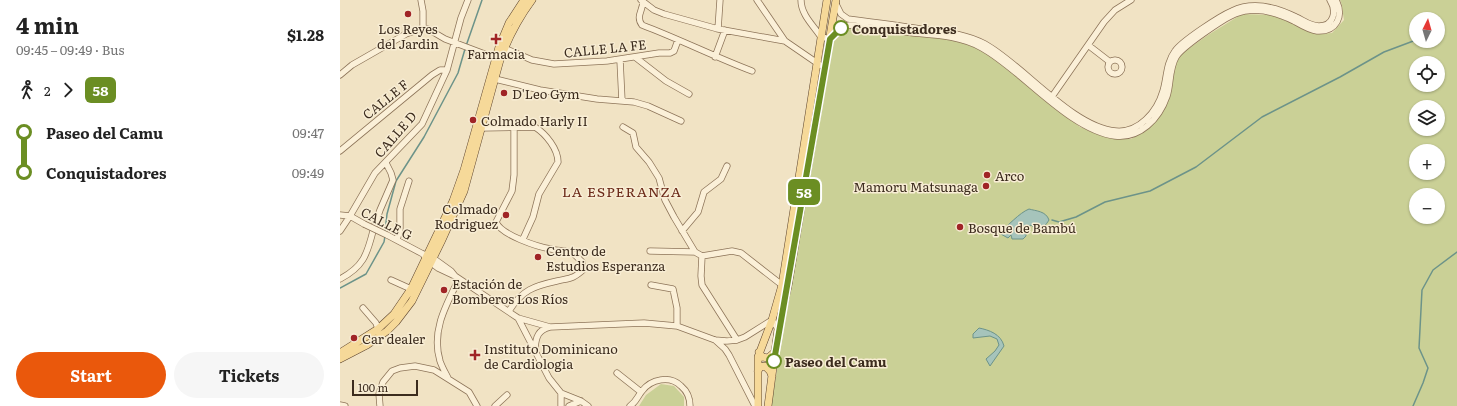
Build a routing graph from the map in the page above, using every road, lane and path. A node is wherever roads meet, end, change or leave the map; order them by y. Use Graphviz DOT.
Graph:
graph roads {
  1 [pos="421,0"];
  2 [pos="468,0"];
  3 [pos="524,0"];
  4 [pos="532,0"];
  5 [pos="720,0"];
  6 [pos="757,0"];
  7 [pos="801,0"];
  8 [pos="827,0"];
  9 [pos="835,0"];
  10 [pos="1131,0"];
  11 [pos="1330,0"];
  12 [pos="1336,0"];
  13 [pos="643,1"];
  14 [pos="423,28"];
  15 [pos="718,28"];
  16 [pos="901,28"];
  17 [pos="725,30"];
  18 [pos="821,38"];
  19 [pos="830,39"];
  20 [pos="678,40"];
  21 [pos="785,41"];
  22 [pos="455,42"];
  23 [pos="1088,45"];
  24 [pos="1182,46"];
  25 [pos="504,48"];
  26 [pos="635,57"];
  27 [pos="715,57"];
  28 [pos="498,59"];
  29 [pos="620,60"];
  30 [pos="817,62"];
  31 [pos="1110,62"];
  32 [pos="825,68"];
  33 [pos="448,70"];
  34 [pos="752,71"];
  35 [pos="340,75"];
  36 [pos="495,79"];
  37 [pos="689,94"];
  38 [pos="1050,98"];
  39 [pos="622,101"];
  40 [pos="681,122"];
  41 [pos="623,127"];
  42 [pos="482,128"];
  43 [pos="514,128"];
  44 [pos="340,151"];
  45 [pos="386,163"];
  46 [pos="727,166"];
  47 [pos="409,181"];
  48 [pos="340,215"];
  49 [pos="350,216"];
  50 [pos="340,231"];
  51 [pos="682,231"];
  52 [pos="397,240"];
  53 [pos="523,240"];
  54 [pos="650,251"];
  55 [pos="696,252"];
  56 [pos="702,256"];
  57 [pos="428,258"];
  58 [pos="457,277"];
  59 [pos="340,279"];
  60 [pos="391,280"];
  61 [pos="651,285"];
  62 [pos="782,285"];
  63 [pos="411,289"];
  64 [pos="363,308"];
  65 [pos="509,311"];
  66 [pos="518,318"];
  67 [pos="772,320"];
  68 [pos="677,326"];
  69 [pos="550,327"];
  70 [pos="378,329"];
  71 [pos="778,329"];
  72 [pos="715,340"];
  73 [pos="737,340"];
  74 [pos="535,348"];
  75 [pos="759,352"];
  76 [pos="775,352"];
  77 [pos="340,353"];
  78 [pos="340,359"];
  79 [pos="440,362"];
  80 [pos="434,370"];
  81 [pos="758,371"];
  82 [pos="617,373"];
  83 [pos="772,378"];
  84 [pos="449,379"];
  85 [pos="641,392"];
  86 [pos="561,393"];
  87 [pos="508,395"];
  88 [pos="581,401"];
  89 [pos="340,405"];
  90 [pos="345,406"];
  91 [pos="380,406"];
  92 [pos="477,406"];
  93 [pos="495,406"];
  94 [pos="561,406"];
  95 [pos="570,406"];
  96 [pos="588,406"];
  97 [pos="630,406"];
  98 [pos="690,406"];
  99 [pos="757,406"];
  100 [pos="768,406"];
  1 -- 14 [label="street"];
  2 -- 22 [label="street, CALLE D"];
  3 -- 28 [label="main road"];
  4 -- 25 [label="main road"];
  5 -- 15 [label="street"];
  6 -- 21 [label="street"];
  7 -- 18 [label="street"];
  8 -- 18 [label="main road"];
  9 -- 16 [label="street"];
  9 -- 19 [label="main road"];
  10 -- 23 [label="street"];
  11 -- 24 [label="street"];
  12 -- 24 [label="street"];
  13 -- 15 [label="street"];
  13 -- 20 [label="street"];
  14 -- 22 [label="street"];
  14 -- 35 [label="street"];
  15 -- 17 [label="street"];
  16 -- 19 [label="street"];
  16 -- 38 [label="street"];
  17 -- 21 [label="street"];
  17 -- 27 [label="street"];
  18 -- 19 [label="street"];
  18 -- 30 [label="main road"];
  19 -- 32 [label="main road"];
  20 -- 26 [label="street, CALLE LA FE"];
  20 -- 27 [label="street"];
  21 -- 30 [label="street"];
  22 -- 28 [label="street"];
  22 -- 33 [label="street, CALLE D"];
  23 -- 31 [label="street"];
  23 -- 38 [label="street"];
  24 -- 38 [label="street"];
  25 -- 28 [label="main road"];
  25 -- 29 [label="street, CALLE LA FE"];
  26 -- 29 [label="street, CALLE LA FE"];
  26 -- 37 [label="street"];
  27 -- 34 [label="street"];
  28 -- 36 [label="main road"];
  28 -- 57 [label="main road"];
  29 -- 39 [label="street"];
  30 -- 32 [label="street"];
  30 -- 62 [label="main road"];
  32 -- 71 [label="main road"];
  33 -- 44 [label="street, CALLE F"];
  33 -- 45 [label="street, CALLE D"];
  36 -- 39 [label="street"];
  36 -- 42 [label="main road"];
  39 -- 40 [label="street"];
  41 -- 51 [label="street"];
  42 -- 43 [label="street"];
  42 -- 57 [label="main road"];
  43 -- 53 [label="street"];
  43 -- 53 [label="street"];
  45 -- 49 [label="street, CALLE D"];
  45 -- 59 [label="street"];
  46 -- 51 [label="street"];
  47 -- 52 [label="street"];
  48 -- 49 [label="street, CALLE G"];
  49 -- 50 [label="street, CALLE D"];
  49 -- 52 [label="street, CALLE G, bridge"];
  51 -- 55 [label="street"];
  52 -- 57 [label="street, CALLE G"];
  53 -- 65 [label="street"];
  54 -- 55 [label="street"];
  55 -- 56 [label="street"];
  56 -- 62 [label="street"];
  56 -- 73 [label="street"];
  57 -- 58 [label="street, CALLE G"];
  57 -- 63 [label="main road"];
  57 -- 78 [label="main road"];
  58 -- 65 [label="street, CALLE G"];
  58 -- 79 [label="street"];
  60 -- 63 [label="street"];
  61 -- 68 [label="street"];
  62 -- 67 [label="main road"];
  63 -- 70 [label="main road"];
  64 -- 70 [label="street"];
  65 -- 66 [label="street, CALLE G"];
  66 -- 69 [label="street"];
  66 -- 74 [label="street"];
  67 -- 71 [label="street"];
  67 -- 73 [label="street"];
  67 -- 75 [label="main road"];
  68 -- 69 [label="street"];
  68 -- 72 [label="street"];
  69 -- 74 [label="street"];
  70 -- 77 [label="main road"];
  71 -- 76 [label="main road"];
  72 -- 73 [label="street"];
  72 -- 99 [label="street"];
  74 -- 86 [label="street"];
  75 -- 76 [label="main road"];
  75 -- 81 [label="main road"];
  76 -- 83 [label="main road"];
  79 -- 80 [label="street"];
  79 -- 84 [label="street"];
  80 -- 84 [label="street"];
  80 -- 91 [label="street"];
  81 -- 83 [label="main road"];
  81 -- 99 [label="main road"];
  82 -- 85 [label="street"];
  83 -- 100 [label="main road"];
  84 -- 92 [label="street"];
  85 -- 97 [label="street"];
  85 -- 98 [label="street"];
  86 -- 88 [label="street"];
  86 -- 94 [label="street"];
  87 -- 93 [label="street"];
  88 -- 95 [label="street"];
  88 -- 96 [label="street"];
  89 -- 90 [label="street"];
}
